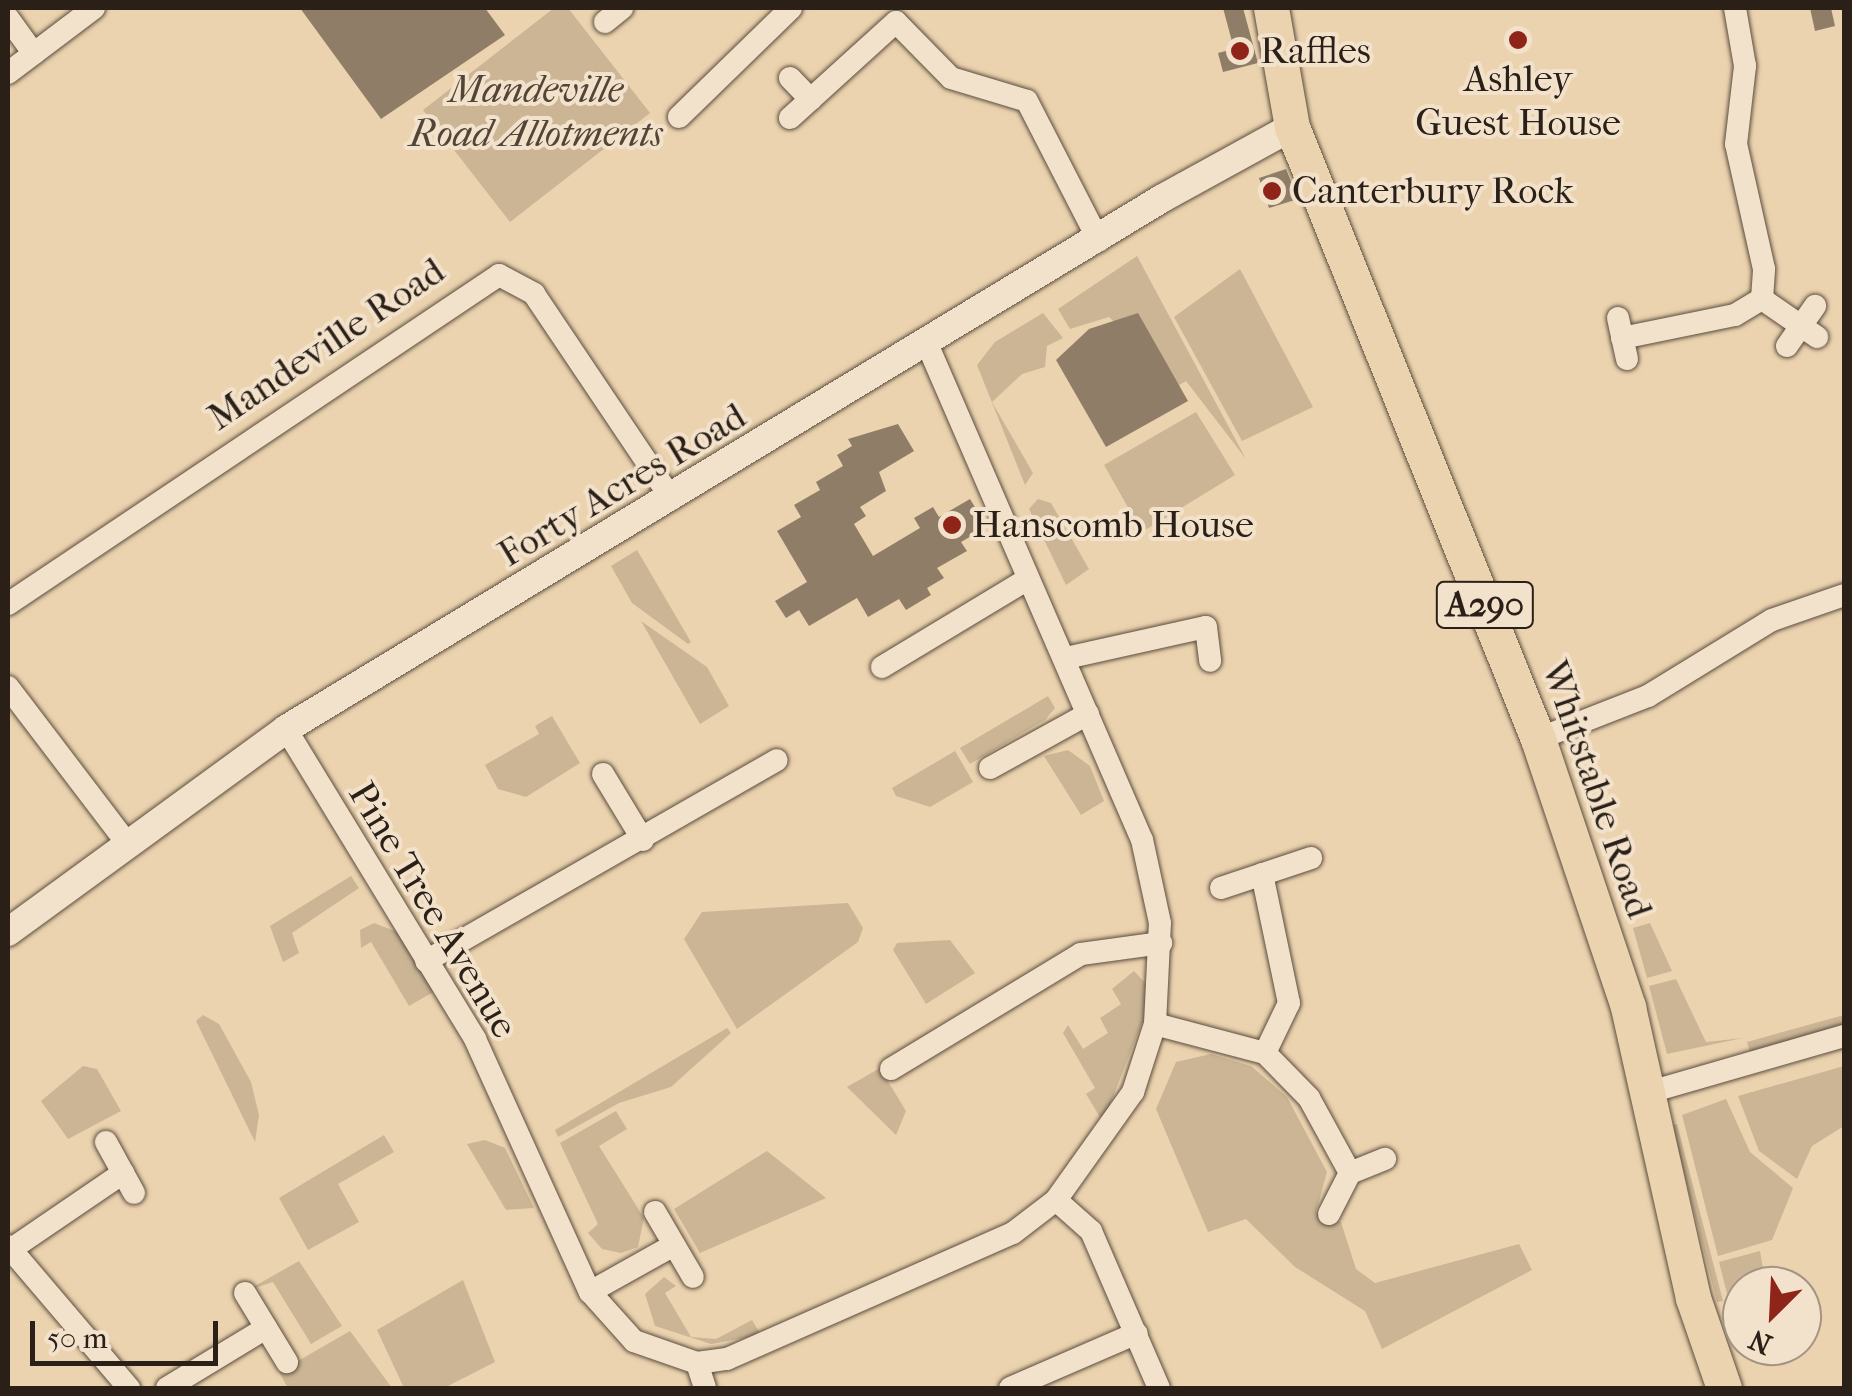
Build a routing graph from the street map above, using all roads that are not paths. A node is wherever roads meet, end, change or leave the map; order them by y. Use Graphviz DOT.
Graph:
graph roads {
  1 [pos="94,8"];
  2 [pos="791,8"];
  3 [pos="1271,8"];
  4 [pos="1735,8"];
  5 [pos="889,15"];
  6 [pos="8,18"];
  7 [pos="34,54"];
  8 [pos="8,73"];
  9 [pos="790,78"];
  10 [pos="811,100"];
  11 [pos="679,117"];
  12 [pos="790,118"];
  13 [pos="1292,128"];
  14 [pos="1099,241"];
  15 [pos="1762,300"];
  16 [pos="1815,306"];
  17 [pos="1809,332"];
  18 [pos="1622,339"];
  19 [pos="928,346"];
  20 [pos="1787,346"];
  21 [pos="672,500"];
  22 [pos="1028,579"];
  23 [pos="1844,596"];
  24 [pos="8,604"];
  25 [pos="1066,658"];
  26 [pos="1210,662"];
  27 [pos="882,668"];
  28 [pos="8,687"];
  29 [pos="1088,714"];
  30 [pos="286,729"];
  31 [pos="1538,739"];
  32 [pos="777,760"];
  33 [pos="990,768"];
  34 [pos="603,774"];
  35 [pos="643,840"];
  36 [pos="126,842"];
  37 [pos="1311,858"];
  38 [pos="1262,874"];
  39 [pos="1221,888"];
  40 [pos="8,932"];
  41 [pos="1162,944"];
  42 [pos="426,961"];
  43 [pos="1155,1024"];
  44 [pos="1844,1036"];
  45 [pos="1266,1053"];
  46 [pos="891,1068"];
  47 [pos="1650,1092"];
  48 [pos="106,1142"];
  49 [pos="1385,1160"];
  50 [pos="1350,1174"];
  51 [pos="1056,1200"];
  52 [pos="655,1212"];
  53 [pos="1329,1214"];
  54 [pos="674,1244"];
  55 [pos="9,1248"];
  56 [pos="693,1277"];
  57 [pos="590,1292"];
  58 [pos="245,1293"];
  59 [pos="266,1328"];
  60 [pos="1138,1333"];
  61 [pos="287,1362"];
  62 [pos="697,1362"];
  63 [pos="129,1388"];
  64 [pos="167,1388"];
  65 [pos="705,1388"];
  66 [pos="1010,1388"];
  67 [pos="1159,1388"];
  68 [pos="1724,1388"];
  1 -- 7 [label="street"];
  2 -- 11 [label="street"];
  3 -- 13 [label="main road, Whitstable Road / A290"];
  4 -- 15 [label="street"];
  5 -- 10 [label="street"];
  5 -- 14 [label="street"];
  6 -- 7 [label="street"];
  7 -- 8 [label="street"];
  9 -- 10 [label="street"];
  10 -- 12 [label="street"];
  13 -- 14 [label="street, Forty Acres Road"];
  13 -- 31 [label="main road, Whitstable Road / A290"];
  14 -- 19 [label="street, Forty Acres Road"];
  15 -- 17 [label="street"];
  15 -- 18 [label="street"];
  16 -- 17 [label="street"];
  17 -- 20 [label="street"];
  19 -- 21 [label="street, Forty Acres Road"];
  19 -- 22 [label="street, Pine Tree Avenue"];
  21 -- 24 [label="street, Mandeville Road"];
  21 -- 30 [label="street, Forty Acres Road"];
  22 -- 25 [label="street, Pine Tree Avenue"];
  22 -- 27 [label="street"];
  23 -- 31 [label="street"];
  25 -- 26 [label="street"];
  25 -- 29 [label="street, Pine Tree Avenue"];
  28 -- 36 [label="street"];
  29 -- 33 [label="street"];
  29 -- 41 [label="street, Pine Tree Avenue"];
  30 -- 36 [label="street, Forty Acres Road"];
  30 -- 42 [label="street, Pine Tree Avenue"];
  31 -- 47 [label="main road, Whitstable Road / A290"];
  32 -- 35 [label="street"];
  34 -- 35 [label="street"];
  35 -- 42 [label="street"];
  36 -- 40 [label="street, Forty Acres Road"];
  37 -- 38 [label="street"];
  38 -- 39 [label="street"];
  38 -- 45 [label="street"];
  41 -- 43 [label="street, Pine Tree Avenue"];
  41 -- 46 [label="street"];
  42 -- 57 [label="street, Pine Tree Avenue"];
  43 -- 45 [label="street"];
  43 -- 51 [label="street, Pine Tree Avenue"];
  44 -- 47 [label="street"];
  45 -- 50 [label="street"];
  47 -- 68 [label="main road, Whitstable Road / A290"];
  48 -- 55 [label="street"];
  49 -- 50 [label="street"];
  50 -- 53 [label="street"];
  51 -- 60 [label="street"];
  51 -- 62 [label="street, Pine Tree Avenue"];
  52 -- 54 [label="street"];
  54 -- 56 [label="street"];
  54 -- 57 [label="street"];
  55 -- 63 [label="street"];
  57 -- 62 [label="street, Pine Tree Avenue"];
  58 -- 59 [label="street"];
  59 -- 61 [label="street"];
  59 -- 64 [label="street"];
  60 -- 66 [label="street"];
  60 -- 67 [label="street"];
  62 -- 65 [label="street"];
}
